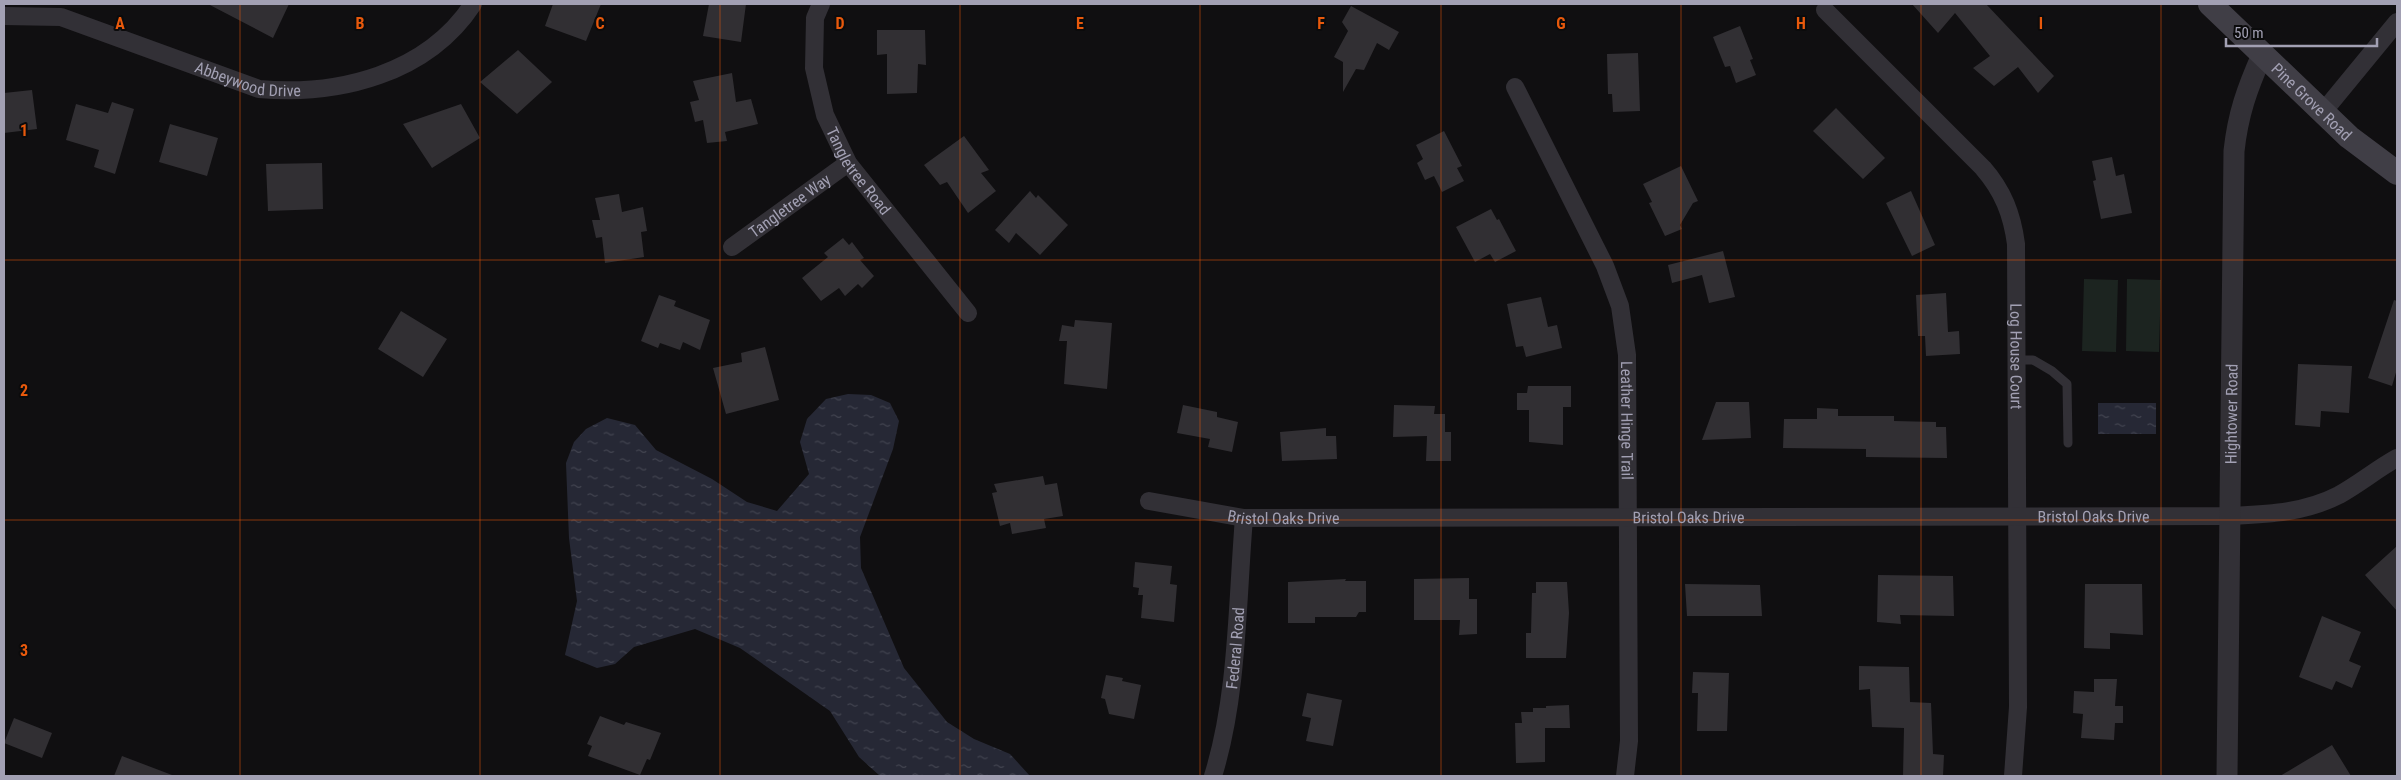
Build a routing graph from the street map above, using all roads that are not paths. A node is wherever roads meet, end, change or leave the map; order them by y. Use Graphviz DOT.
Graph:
graph roads {
  1 [pos="473,4"];
  2 [pos="821,4"];
  3 [pos="2210,4"];
  4 [pos="1825,10"];
  5 [pos="4,16"];
  6 [pos="2397,22"];
  7 [pos="2262,56"];
  8 [pos="1515,87"];
  9 [pos="2323,112"];
  10 [pos="848,163"];
  11 [pos="2397,173"];
  12 [pos="732,247"];
  13 [pos="968,313"];
  14 [pos="2017,360"];
  15 [pos="2068,443"];
  16 [pos="2397,458"];
  17 [pos="1149,501"];
  18 [pos="2230,516"];
  19 [pos="2018,517"];
  20 [pos="1244,518"];
  21 [pos="1628,518"];
  22 [pos="1213,776"];
  23 [pos="1625,776"];
  24 [pos="2013,776"];
  25 [pos="2227,776"];
  1 -- 5 [label="street, Abbeywood Drive"];
  2 -- 10 [label="street, Tangletree Road"];
  3 -- 7 [label="main road, Pine Grove Road"];
  4 -- 14 [label="street, Log House Court"];
  6 -- 9 [label="street"];
  7 -- 9 [label="main road, Pine Grove Road"];
  7 -- 18 [label="street, Hightower Road"];
  8 -- 21 [label="street, Leather Hinge Trail"];
  9 -- 11 [label="main road, Pine Grove Road"];
  10 -- 12 [label="street, Tangletree Way"];
  10 -- 13 [label="street, Tangletree Road"];
  14 -- 15 [label="lane"];
  14 -- 19 [label="street, Log House Court"];
  16 -- 18 [label="street, Bristol Oaks Drive"];
  17 -- 20 [label="street, Bristol Oaks Drive"];
  18 -- 19 [label="street, Bristol Oaks Drive"];
  18 -- 25 [label="street, Hightower Road"];
  19 -- 21 [label="street, Bristol Oaks Drive"];
  19 -- 24 [label="street, Log House Court"];
  20 -- 21 [label="street, Bristol Oaks Drive"];
  20 -- 22 [label="street, Federal Road"];
  21 -- 23 [label="street, Leather Hinge Trail"];
}
